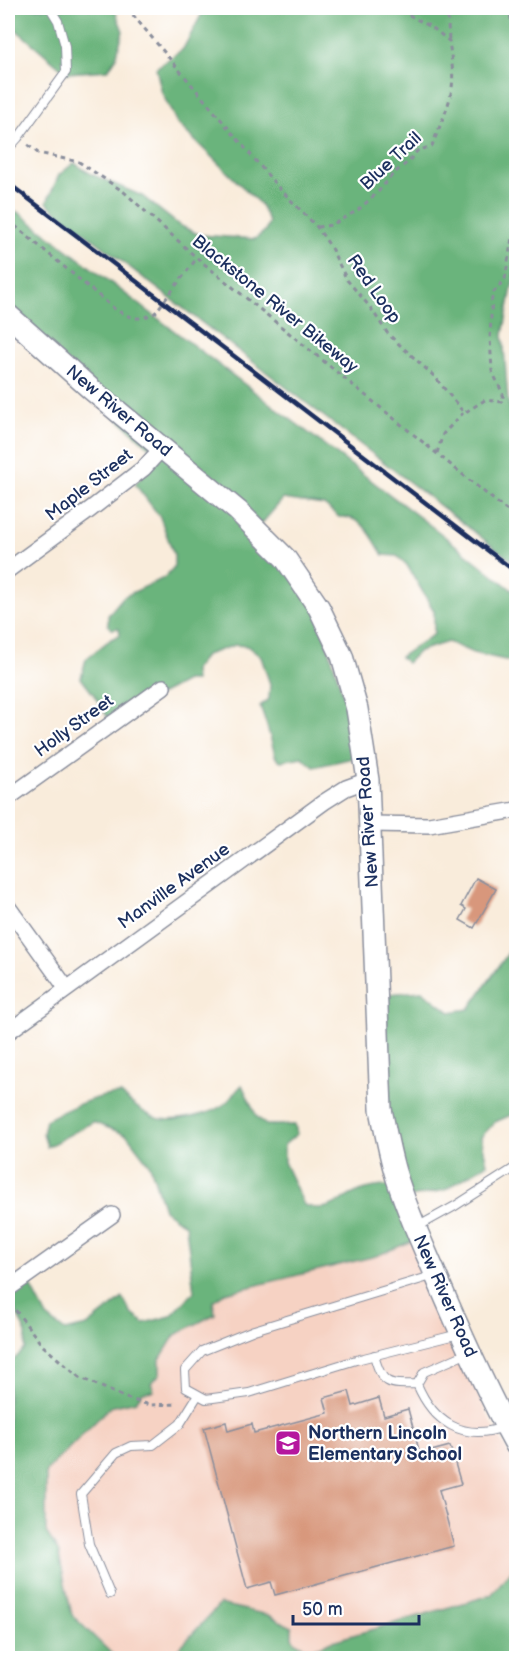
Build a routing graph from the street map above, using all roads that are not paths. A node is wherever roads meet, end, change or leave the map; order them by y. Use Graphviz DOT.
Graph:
graph roads {
  1 [pos="50,8"];
  2 [pos="8,149"];
  3 [pos="8,315"];
  4 [pos="162,448"];
  5 [pos="8,570"];
  6 [pos="162,687"];
  7 [pos="368,780"];
  8 [pos="8,798"];
  9 [pos="516,810"];
  10 [pos="371,824"];
  11 [pos="8,907"];
  12 [pos="67,989"];
  13 [pos="8,1032"];
  14 [pos="516,1167"];
  15 [pos="112,1215"];
  16 [pos="415,1227"];
  17 [pos="435,1275"];
  18 [pos="8,1289"];
  19 [pos="465,1343"];
  20 [pos="374,1355"];
  21 [pos="417,1384"];
  22 [pos="198,1395"];
  23 [pos="506,1426"];
  24 [pos="516,1445"];
  25 [pos="110,1594"];
  1 -- 2 [label="lane"];
  3 -- 4 [label="street, New River Road"];
  4 -- 5 [label="street, Maple Street"];
  4 -- 7 [label="street, New River Road"];
  6 -- 8 [label="street, Holly Street"];
  7 -- 10 [label="street, New River Road"];
  7 -- 12 [label="street, Manville Avenue"];
  9 -- 10 [label="street"];
  10 -- 16 [label="street, New River Road"];
  11 -- 12 [label="street"];
  12 -- 13 [label="street, Manville Avenue"];
  14 -- 16 [label="lane"];
  15 -- 18 [label="street"];
  16 -- 17 [label="street, New River Road"];
  17 -- 19 [label="street, New River Road"];
  17 -- 22 [label="lane"];
  19 -- 20 [label="lane"];
  19 -- 21 [label="lane"];
  19 -- 23 [label="street, New River Road"];
  20 -- 21 [label="lane"];
  20 -- 22 [label="lane"];
  21 -- 23 [label="lane"];
  22 -- 25 [label="lane"];
  23 -- 24 [label="street, New River Road"];
}
